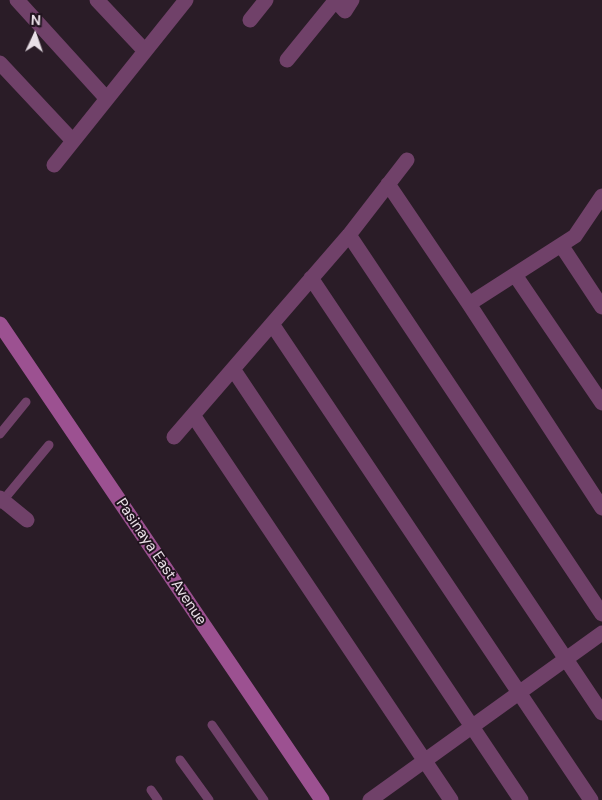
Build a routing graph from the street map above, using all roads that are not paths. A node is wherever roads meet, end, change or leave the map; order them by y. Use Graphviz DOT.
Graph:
graph roads {
  1 [pos="17,0"];
  2 [pos="98,0"];
  3 [pos="266,0"];
  4 [pos="335,0"];
  5 [pos="352,0"];
  6 [pos="181,2"];
  7 [pos="250,20"];
  8 [pos="145,51"];
  9 [pos="287,60"];
  10 [pos="0,63"];
  11 [pos="108,99"];
  12 [pos="73,141"];
  13 [pos="407,160"];
  14 [pos="54,165"];
  15 [pos="388,184"];
  16 [pos="600,203"];
  17 [pos="348,235"];
  18 [pos="560,245"];
  19 [pos="515,275"];
  20 [pos="311,278"];
  21 [pos="469,304"];
  22 [pos="602,307"];
  23 [pos="0,324"];
  24 [pos="272,324"];
  25 [pos="234,369"];
  26 [pos="26,402"];
  27 [pos="602,403"];
  28 [pos="193,415"];
  29 [pos="0,434"];
  30 [pos="174,437"];
  31 [pos="50,445"];
  32 [pos="1,501"];
  33 [pos="602,508"];
  34 [pos="26,520"];
  35 [pos="602,614"];
  36 [pos="602,633"];
  37 [pos="566,659"];
  38 [pos="521,691"];
  39 [pos="602,713"];
  40 [pos="212,726"];
  41 [pos="472,726"];
  42 [pos="180,760"];
  43 [pos="424,761"];
  44 [pos="152,790"];
  45 [pos="158,800"];
  46 [pos="209,800"];
  47 [pos="264,800"];
  48 [pos="322,800"];
  49 [pos="370,800"];
  50 [pos="451,800"];
  51 [pos="521,800"];
  52 [pos="591,800"];
  1 -- 11 [label="street"];
  2 -- 8 [label="street"];
  3 -- 7 [label="street"];
  4 -- 5 [label="street"];
  4 -- 9 [label="street"];
  6 -- 8 [label="street"];
  8 -- 11 [label="street"];
  10 -- 12 [label="street"];
  11 -- 12 [label="street"];
  12 -- 14 [label="street"];
  13 -- 15 [label="street"];
  15 -- 17 [label="street"];
  15 -- 21 [label="street"];
  16 -- 18 [label="street"];
  17 -- 20 [label="street"];
  17 -- 35 [label="street"];
  18 -- 19 [label="street"];
  18 -- 22 [label="street"];
  19 -- 21 [label="street"];
  19 -- 27 [label="street"];
  20 -- 24 [label="street"];
  20 -- 37 [label="street"];
  21 -- 33 [label="street"];
  23 -- 48 [label="street, Pasinaya East Avenue"];
  24 -- 25 [label="street"];
  24 -- 38 [label="street"];
  25 -- 28 [label="street"];
  25 -- 41 [label="street"];
  26 -- 29 [label="lane"];
  28 -- 30 [label="street"];
  28 -- 43 [label="street"];
  31 -- 32 [label="lane"];
  32 -- 34 [label="street"];
  36 -- 37 [label="street"];
  37 -- 38 [label="street"];
  37 -- 39 [label="street"];
  38 -- 41 [label="street"];
  38 -- 52 [label="street"];
  40 -- 47 [label="lane"];
  41 -- 43 [label="street"];
  41 -- 51 [label="street"];
  42 -- 46 [label="lane"];
  43 -- 49 [label="street"];
  43 -- 50 [label="street"];
  44 -- 45 [label="lane"];
}
